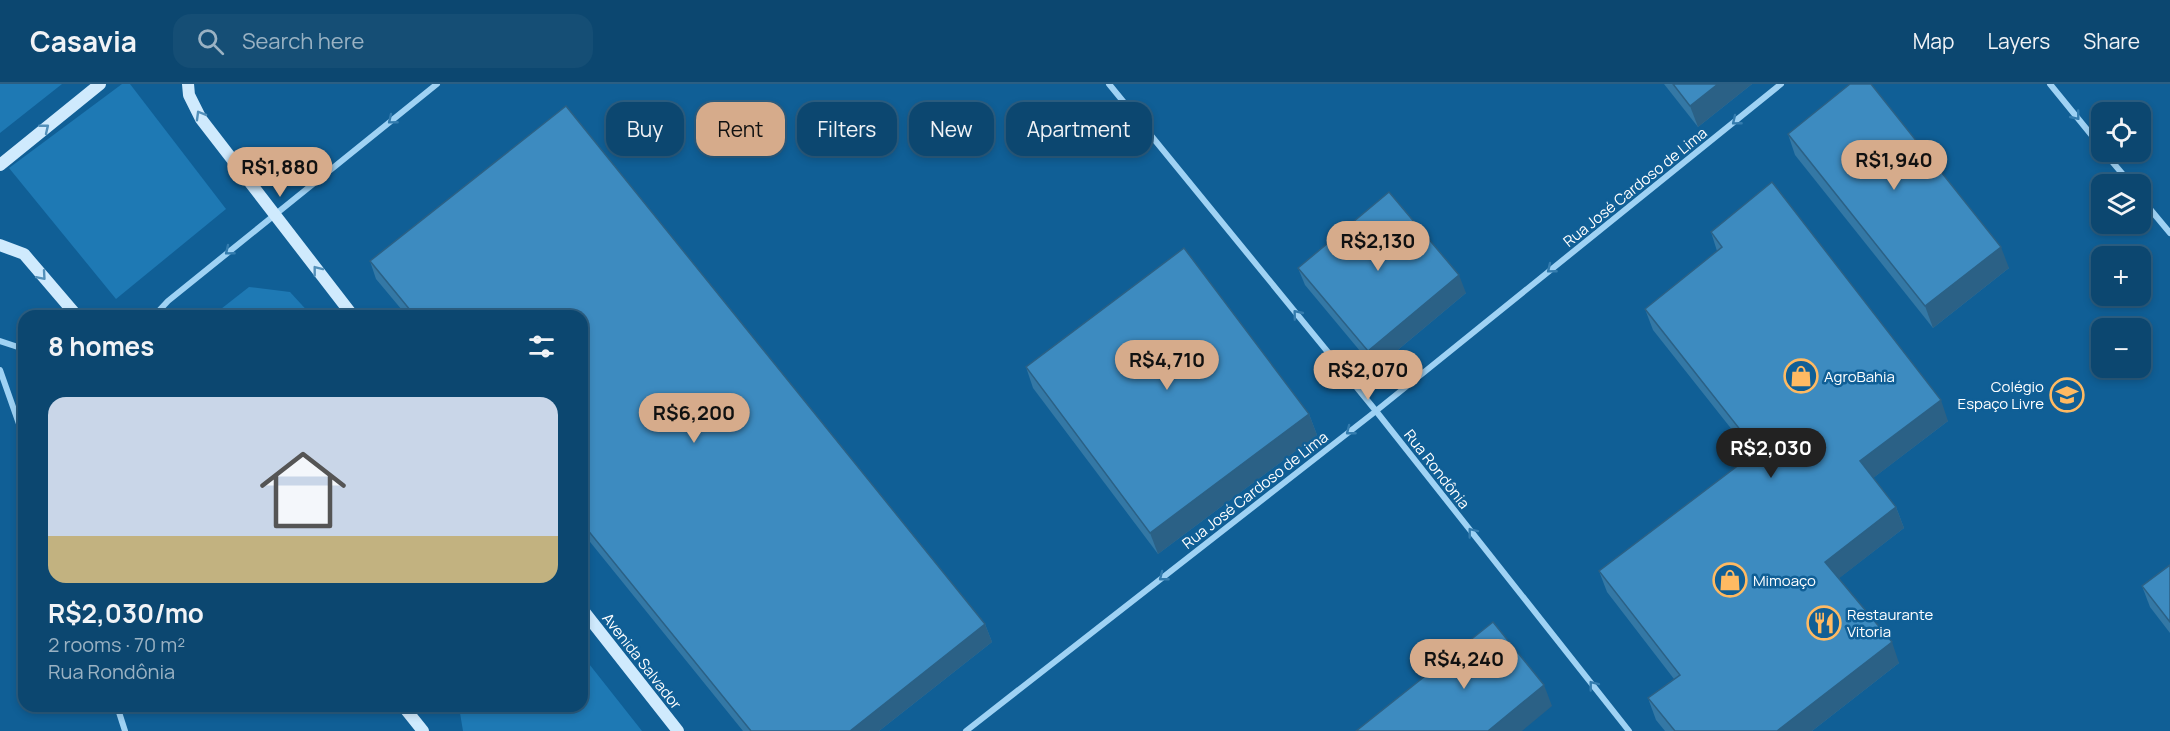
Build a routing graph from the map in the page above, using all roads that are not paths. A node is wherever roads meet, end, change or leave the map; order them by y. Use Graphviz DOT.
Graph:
graph roads {
  1 [pos="100,84"];
  2 [pos="189,84"];
  3 [pos="437,84"];
  4 [pos="1109,84"];
  5 [pos="1781,84"];
  6 [pos="2050,84"];
  7 [pos="2091,134"];
  8 [pos="2112,162"];
  9 [pos="0,165"];
  10 [pos="2123,174"];
  11 [pos="2151,210"];
  12 [pos="274,214"];
  13 [pos="2170,233"];
  14 [pos="0,245"];
  15 [pos="72,310"];
  16 [pos="160,310"];
  17 [pos="348,310"];
  18 [pos="0,341"];
  19 [pos="18,347"];
  20 [pos="0,370"];
  21 [pos="1376,411"];
  22 [pos="18,421"];
  23 [pos="588,617"];
  24 [pos="119,712"];
  25 [pos="408,712"];
  26 [pos="125,731"];
  27 [pos="423,731"];
  28 [pos="678,731"];
  29 [pos="966,731"];
  30 [pos="1629,731"];
  9 -- 1 [label="main road, one-way"];
  12 -- 2 [label="main road, one-way"];
  3 -- 12 [label="street, one-way"];
  21 -- 4 [label="street, Rua Rondônia, one-way"];
  5 -- 21 [label="street, Rua José Cardoso de Lima, one-way"];
  6 -- 7 [label="street, one-way"];
  8 -- 10 [label="street"];
  11 -- 13 [label="street"];
  12 -- 16 [label="street, one-way"];
  17 -- 12 [label="main road, one-way"];
  14 -- 15 [label="main road, one-way"];
  18 -- 19 [label="street"];
  20 -- 22 [label="street"];
  21 -- 29 [label="street, Rua José Cardoso de Lima, one-way"];
  30 -- 21 [label="street, Rua Rondônia, one-way"];
  23 -- 28 [label="main road, Avenida Salvador"];
  24 -- 26 [label="street"];
  25 -- 27 [label="main road"];
}
